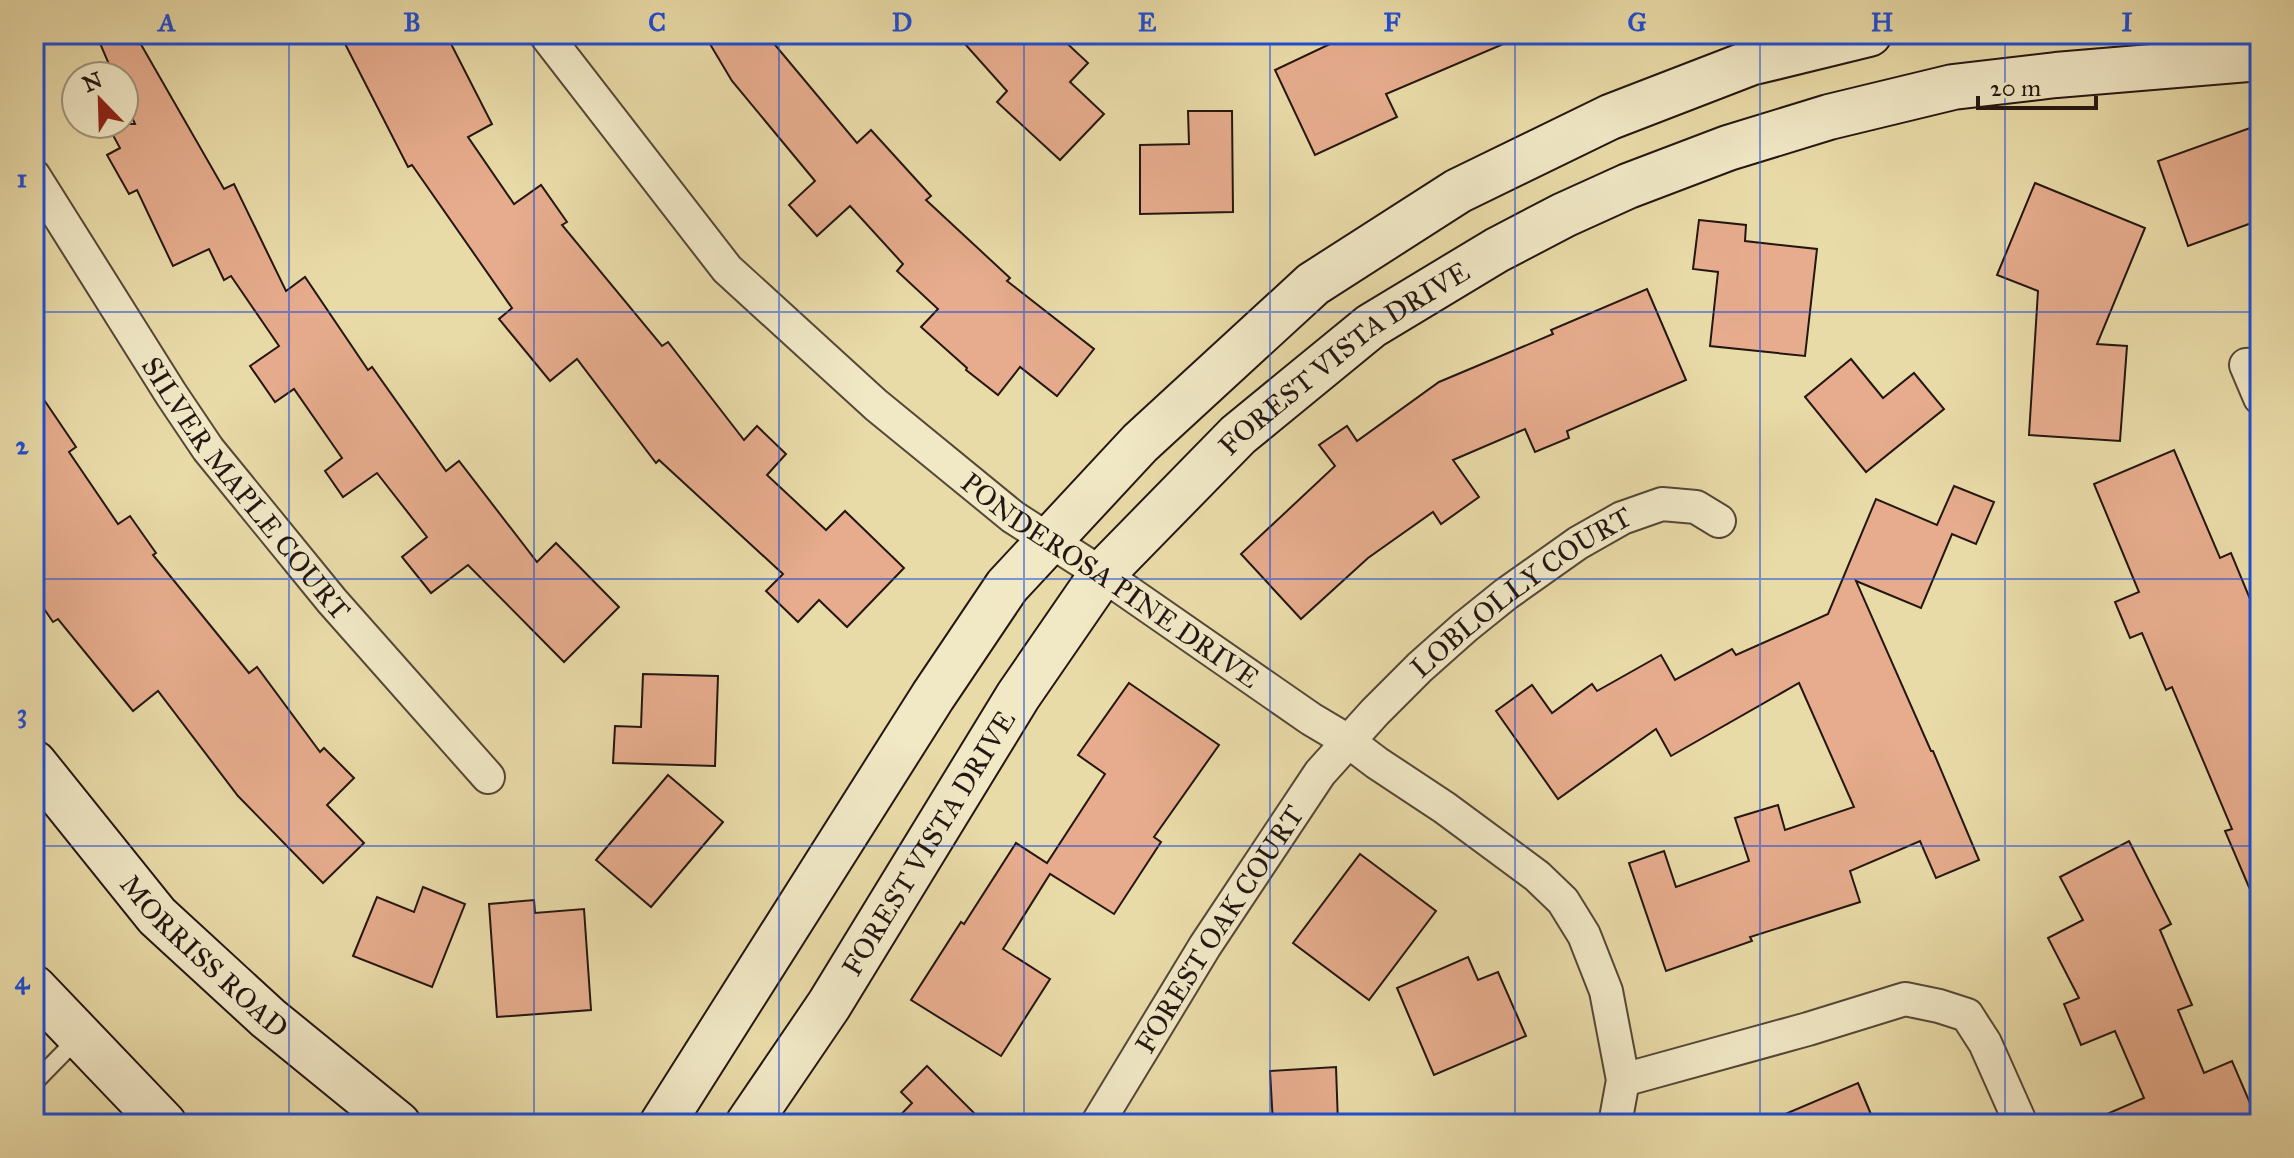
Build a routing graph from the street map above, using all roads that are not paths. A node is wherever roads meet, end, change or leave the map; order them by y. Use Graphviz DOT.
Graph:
graph roads {
  1 [pos="545,34"];
  2 [pos="1869,34"];
  3 [pos="2260,58"];
  4 [pos="34,176"];
  5 [pos="2260,364"];
  6 [pos="2260,398"];
  7 [pos="1719,521"];
  8 [pos="1048,540"];
  9 [pos="1102,574"];
  10 [pos="1348,741"];
  11 [pos="34,763"];
  12 [pos="488,777"];
  13 [pos="34,988"];
  14 [pos="80,1036"];
  15 [pos="1623,1080"];
  16 [pos="34,1083"];
  17 [pos="164,1124"];
  18 [pos="398,1124"];
  19 [pos="662,1124"];
  20 [pos="748,1124"];
  21 [pos="1097,1124"];
  22 [pos="1615,1124"];
  23 [pos="2021,1124"];
  1 -- 8 [label="street, PONDEROSA PINE DRIVE"];
  2 -- 8 [label="main road"];
  3 -- 9 [label="main road, FOREST VISTA DRIVE"];
  4 -- 12 [label="street, SILVER MAPLE COURT"];
  5 -- 6 [label="street"];
  7 -- 10 [label="street, LOBLOLLY COURT"];
  8 -- 9 [label="street, PONDEROSA PINE DRIVE"];
  8 -- 19 [label="main road"];
  9 -- 10 [label="street, PONDEROSA PINE DRIVE"];
  9 -- 20 [label="main road, FOREST VISTA DRIVE"];
  10 -- 15 [label="street, PONDEROSA PINE DRIVE"];
  10 -- 21 [label="street, FOREST OAK COURT"];
  11 -- 18 [label="main road, MORRISS ROAD"];
  13 -- 14 [label="main road"];
  14 -- 16 [label="lane"];
  14 -- 17 [label="main road"];
  15 -- 22 [label="street, PONDEROSA PINE DRIVE"];
  15 -- 23 [label="street"];
}
